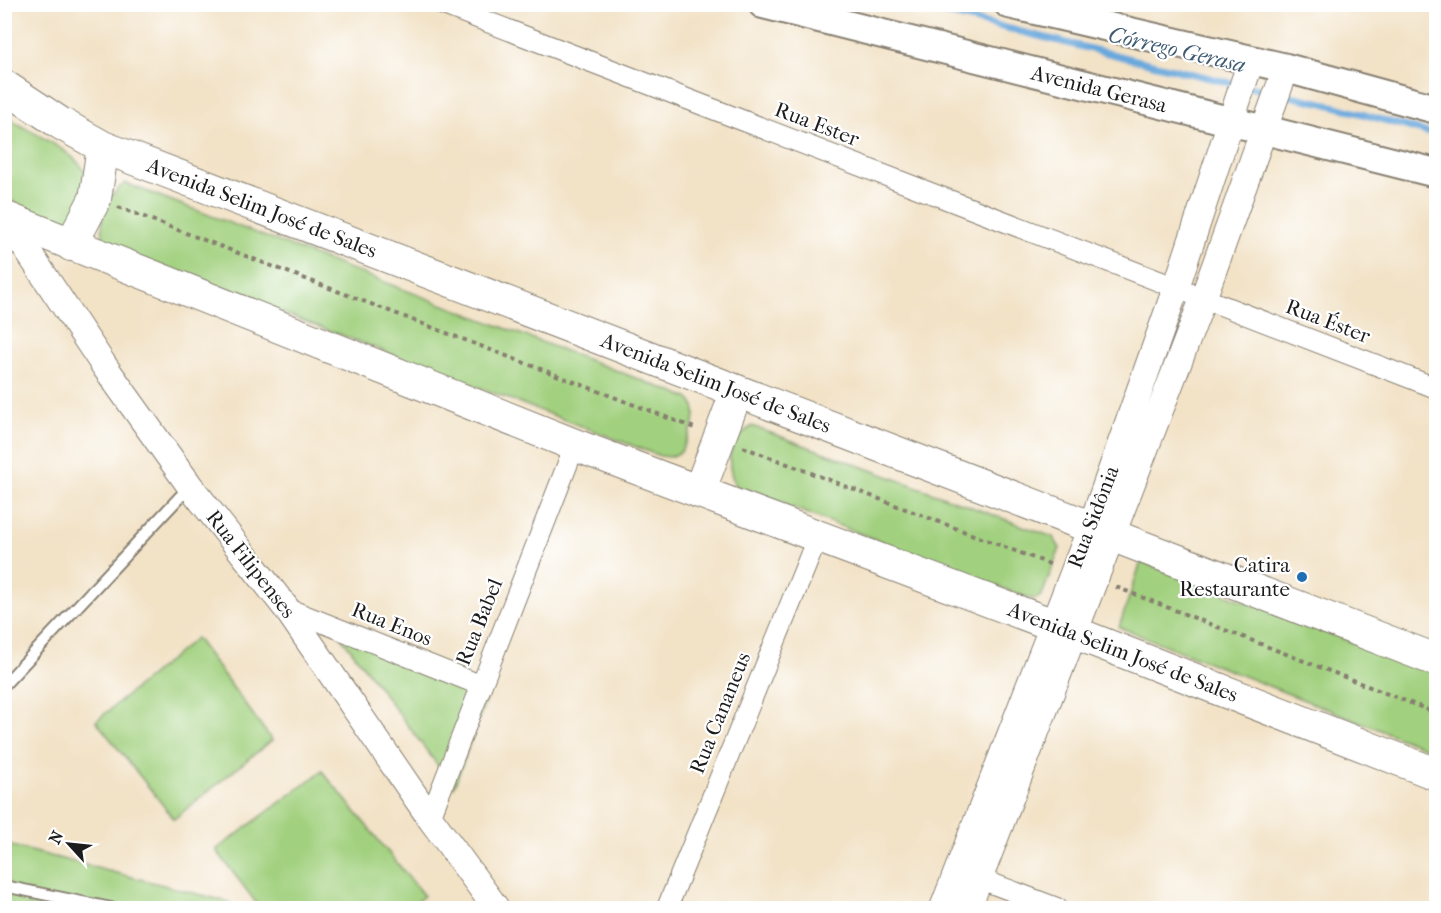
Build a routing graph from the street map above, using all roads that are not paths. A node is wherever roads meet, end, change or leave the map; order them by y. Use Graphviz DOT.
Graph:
graph roads {
  1 [pos="441,4"];
  2 [pos="762,4"];
  3 [pos="1009,4"];
  4 [pos="1249,67"];
  5 [pos="1283,77"];
  6 [pos="4,86"];
  7 [pos="1437,109"];
  8 [pos="1235,115"];
  9 [pos="1268,122"];
  10 [pos="103,147"];
  11 [pos="1437,173"];
  12 [pos="5,219"];
  13 [pos="71,245"];
  14 [pos="1176,288"];
  15 [pos="1203,299"];
  16 [pos="1437,388"];
  17 [pos="737,391"];
  18 [pos="575,445"];
  19 [pos="190,486"];
  20 [pos="699,492"];
  21 [pos="1102,532"];
  22 [pos="818,536"];
  23 [pos="286,608"];
  24 [pos="1063,629"];
  25 [pos="1437,660"];
  26 [pos="4,685"];
  27 [pos="480,685"];
  28 [pos="1437,774"];
  29 [pos="430,818"];
  30 [pos="969,875"];
  31 [pos="4,886"];
  32 [pos="111,909"];
  33 [pos="495,909"];
  34 [pos="667,909"];
  35 [pos="943,909"];
  36 [pos="968,909"];
  37 [pos="1057,909"];
  1 -- 14 [label="street, Rua Ester"];
  2 -- 8 [label="main road, Avenida Gerasa"];
  3 -- 4 [label="main road"];
  4 -- 5 [label="main road"];
  4 -- 8 [label="street, Rua Sidônia"];
  5 -- 7 [label="main road"];
  5 -- 9 [label="street, Rua Sidônia"];
  6 -- 10 [label="main road, Avenida Selim José de Sales"];
  8 -- 9 [label="main road, Avenida Gerasa"];
  8 -- 14 [label="street, Rua Sidônia"];
  9 -- 11 [label="main road, Avenida Gerasa"];
  9 -- 15 [label="street, Rua Sidônia"];
  10 -- 13 [label="main road"];
  10 -- 17 [label="main road, Avenida Selim José de Sales"];
  12 -- 13 [label="main road, Avenida Selim José de Sales"];
  12 -- 19 [label="street, Rua Filipenses"];
  13 -- 18 [label="main road, Avenida Selim José de Sales"];
  14 -- 15 [label="street, Rua Ester"];
  14 -- 21 [label="street, Rua Sidônia"];
  15 -- 16 [label="street, Rua Éster"];
  15 -- 21 [label="street, Rua Sidônia"];
  17 -- 20 [label="main road"];
  17 -- 21 [label="main road, Avenida Selim José de Sales"];
  18 -- 20 [label="main road, Avenida Selim José de Sales"];
  18 -- 27 [label="street, Rua Babel"];
  19 -- 23 [label="street, Rua Filipenses"];
  19 -- 26 [label="lane"];
  20 -- 22 [label="main road, Avenida Selim José de Sales"];
  21 -- 24 [label="street, Rua Sidônia"];
  21 -- 25 [label="main road, Avenida Selim José de Sales"];
  22 -- 24 [label="main road, Avenida Selim José de Sales"];
  22 -- 34 [label="street, Rua Cananeus"];
  23 -- 27 [label="street, Rua Enos"];
  23 -- 29 [label="street, Rua Filipenses"];
  24 -- 28 [label="main road, Avenida Selim José de Sales"];
  24 -- 30 [label="street, Rua Sidônia"];
  27 -- 29 [label="street, Rua Babel"];
  29 -- 33 [label="street, Rua Filipenses"];
  30 -- 35 [label="street, Rua Sidônia"];
  30 -- 36 [label="street, Rua Sidônia"];
  30 -- 37 [label="street"];
  31 -- 32 [label="lane"];
}
